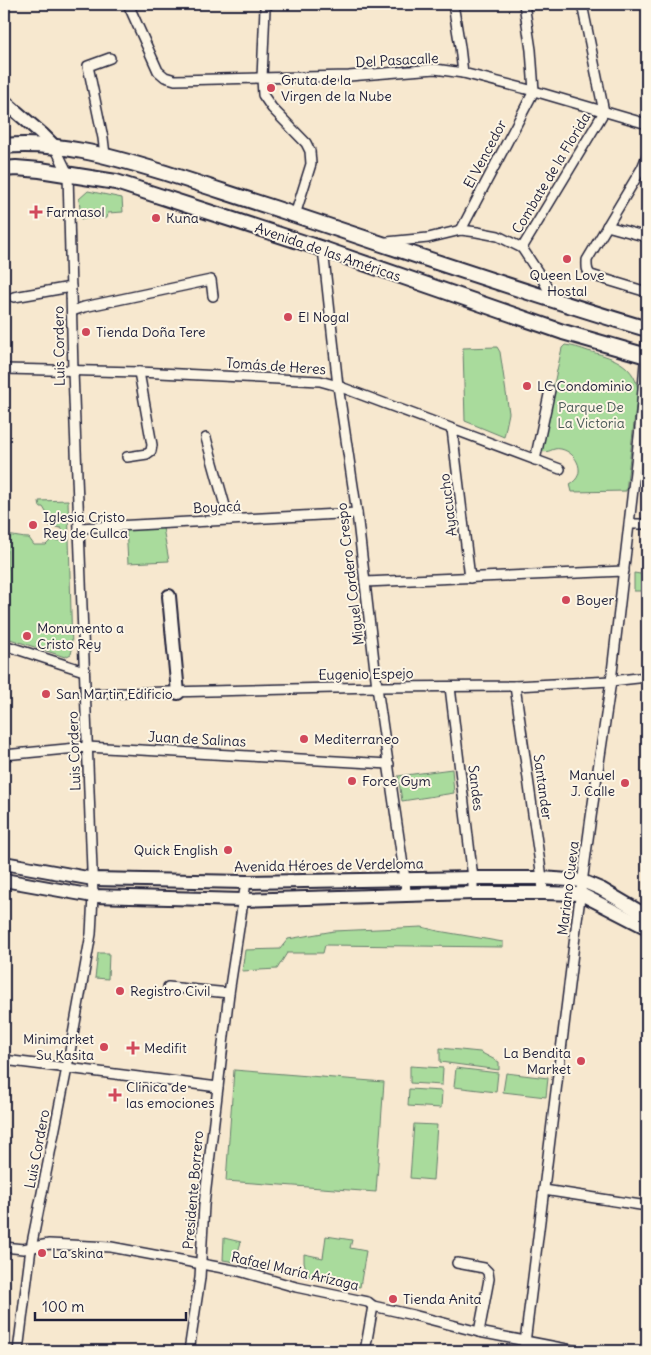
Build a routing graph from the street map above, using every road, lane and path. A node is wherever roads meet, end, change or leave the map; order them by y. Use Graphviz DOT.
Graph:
graph roads {
  1 [pos="128,4"];
  2 [pos="269,4"];
  3 [pos="453,4"];
  4 [pos="524,4"];
  5 [pos="582,4"];
  6 [pos="110,58"];
  7 [pos="463,73"];
  8 [pos="262,78"];
  9 [pos="534,91"];
  10 [pos="4,101"];
  11 [pos="604,112"];
  12 [pos="647,124"];
  13 [pos="4,146"];
  14 [pos="55,147"];
  15 [pos="104,155"];
  16 [pos="647,156"];
  17 [pos="4,169"];
  18 [pos="644,169"];
  19 [pos="68,174"];
  20 [pos="295,215"];
  21 [pos="607,226"];
  22 [pos="461,230"];
  23 [pos="647,237"];
  24 [pos="378,243"];
  25 [pos="522,248"];
  26 [pos="323,250"];
  27 [pos="71,287"];
  28 [pos="647,292"];
  29 [pos="213,296"];
  30 [pos="14,297"];
  31 [pos="554,300"];
  32 [pos="72,311"];
  33 [pos="647,329"];
  34 [pos="647,336"];
  35 [pos="646,356"];
  36 [pos="4,369"];
  37 [pos="73,371"];
  38 [pos="139,372"];
  39 [pos="338,386"];
  40 [pos="550,390"];
  41 [pos="647,409"];
  42 [pos="640,428"];
  43 [pos="452,429"];
  44 [pos="206,438"];
  45 [pos="127,457"];
  46 [pos="535,460"];
  47 [pos="560,469"];
  48 [pos="357,513"];
  49 [pos="229,520"];
  50 [pos="630,524"];
  51 [pos="647,524"];
  52 [pos="79,528"];
  53 [pos="624,571"];
  54 [pos="470,578"];
  55 [pos="365,582"];
  56 [pos="169,596"];
  57 [pos="4,645"];
  58 [pos="84,671"];
  59 [pos="647,677"];
  60 [pos="611,681"];
  61 [pos="515,686"];
  62 [pos="377,687"];
  63 [pos="450,687"];
  64 [pos="178,693"];
  65 [pos="85,694"];
  66 [pos="87,747"];
  67 [pos="4,755"];
  68 [pos="389,764"];
  69 [pos="4,863"];
  70 [pos="473,878"];
  71 [pos="542,878"];
  72 [pos="93,879"];
  73 [pos="406,879"];
  74 [pos="4,880"];
  75 [pos="582,881"];
  76 [pos="246,882"];
  77 [pos="473,893"];
  78 [pos="542,893"];
  79 [pos="406,894"];
  80 [pos="581,894"];
  81 [pos="93,896"];
  82 [pos="243,900"];
  83 [pos="644,918"];
  84 [pos="168,987"];
  85 [pos="229,993"];
  86 [pos="4,1060"];
  87 [pos="67,1068"];
  88 [pos="218,1087"];
  89 [pos="544,1190"];
  90 [pos="647,1206"];
  91 [pos="4,1247"];
  92 [pos="31,1248"];
  93 [pos="457,1263"];
  94 [pos="201,1264"];
  95 [pos="373,1306"];
  96 [pos="479,1332"];
  97 [pos="526,1341"];
  98 [pos="18,1351"];
  99 [pos="189,1351"];
  100 [pos="366,1351"];
  101 [pos="524,1351"];
  102 [pos="577,1351"];
  1 -- 8 [label="street, Del Pasacalle"];
  2 -- 8 [label="street"];
  3 -- 7 [label="street"];
  4 -- 9 [label="street"];
  5 -- 11 [label="street"];
  6 -- 15 [label="street"];
  7 -- 8 [label="street, Del Pasacalle"];
  7 -- 9 [label="street, Del Pasacalle"];
  8 -- 20 [label="street"];
  9 -- 11 [label="street, Del Pasacalle"];
  9 -- 22 [label="street, El Vencedor"];
  10 -- 14 [label="main road"];
  11 -- 12 [label="street, Del Pasacalle"];
  11 -- 25 [label="street, Combate de la Florida"];
  13 -- 14 [label="main road, Avenida de las Américas"];
  14 -- 15 [label="main road, Avenida de las Américas"];
  14 -- 19 [label="street, Luis Cordero"];
  15 -- 20 [label="main road, Avenida de las Américas"];
  16 -- 18 [label="street"];
  17 -- 19 [label="main road, Avenida de las Américas"];
  18 -- 21 [label="street"];
  19 -- 26 [label="main road, Avenida de las Américas"];
  19 -- 27 [label="street, Luis Cordero"];
  20 -- 24 [label="main road, Avenida de las Américas"];
  21 -- 23 [label="street"];
  21 -- 28 [label="street"];
  22 -- 24 [label="street"];
  22 -- 25 [label="street"];
  24 -- 31 [label="main road, Avenida de las Américas"];
  25 -- 31 [label="street"];
  26 -- 35 [label="main road, Avenida de las Américas"];
  26 -- 39 [label="street, Miguel Cordero Crespo"];
  27 -- 30 [label="street"];
  27 -- 32 [label="street, Luis Cordero"];
  29 -- 32 [label="street"];
  31 -- 33 [label="main road, Avenida de las Américas"];
  32 -- 37 [label="street, Luis Cordero"];
  34 -- 35 [label="street, Mariano Cueva"];
  35 -- 42 [label="street, Mariano Cueva"];
  36 -- 37 [label="street, Tomás de Heres"];
  37 -- 38 [label="street, Tomás de Heres"];
  37 -- 52 [label="street, Luis Cordero"];
  38 -- 39 [label="street, Tomás de Heres"];
  38 -- 45 [label="street"];
  39 -- 43 [label="street, Tomás de Heres"];
  39 -- 48 [label="street, Miguel Cordero Crespo"];
  40 -- 46 [label="street"];
  41 -- 42 [label="street, Mariano Cueva"];
  42 -- 50 [label="street, Mariano Cueva"];
  43 -- 46 [label="street, Tomás de Heres"];
  43 -- 54 [label="street, Ayacucho"];
  44 -- 49 [label="street"];
  46 -- 47 [label="street, Tomás de Heres"];
  48 -- 49 [label="street, Boyacá"];
  48 -- 55 [label="street, Miguel Cordero Crespo"];
  49 -- 52 [label="street, Boyacá"];
  50 -- 51 [label="street"];
  50 -- 53 [label="street, Mariano Cueva"];
  52 -- 58 [label="street, Luis Cordero"];
  53 -- 54 [label="street"];
  53 -- 60 [label="street, Mariano Cueva"];
  54 -- 55 [label="street"];
  55 -- 62 [label="street, Miguel Cordero Crespo"];
  56 -- 64 [label="main road"];
  57 -- 58 [label="street"];
  58 -- 65 [label="street, Luis Cordero"];
  59 -- 60 [label="street, Eugenio Espejo"];
  60 -- 61 [label="street, Eugenio Espejo"];
  60 -- 75 [label="street, Mariano Cueva"];
  61 -- 63 [label="street, Eugenio Espejo"];
  61 -- 71 [label="street, Santander"];
  62 -- 63 [label="street, Eugenio Espejo"];
  62 -- 64 [label="street, Eugenio Espejo"];
  62 -- 68 [label="street, Miguel Cordero Crespo"];
  63 -- 70 [label="street, Sandes"];
  64 -- 65 [label="street, Eugenio Espejo"];
  65 -- 66 [label="street, Luis Cordero"];
  66 -- 67 [label="street, Juan de Salinas"];
  66 -- 68 [label="street, Juan de Salinas"];
  66 -- 72 [label="street, Luis Cordero"];
  68 -- 73 [label="street, Miguel Cordero Crespo"];
  69 -- 72 [label="main road, Avenida Héroes de Verdeloma"];
  70 -- 71 [label="main road, Avenida Héroes de Verdeloma"];
  70 -- 73 [label="main road, Avenida Héroes de Verdeloma"];
  70 -- 77 [label="street, Sandes"];
  71 -- 75 [label="main road, Avenida Héroes de Verdeloma"];
  71 -- 78 [label="street, Santander"];
  72 -- 76 [label="main road, Avenida Héroes de Verdeloma"];
  72 -- 81 [label="street, Luis Cordero"];
  73 -- 76 [label="main road, Avenida Héroes de Verdeloma"];
  73 -- 79 [label="street, Miguel Cordero Crespo"];
  74 -- 81 [label="main road, Avenida Héroes de Verdeloma"];
  75 -- 80 [label="street, Mariano Cueva"];
  75 -- 83 [label="main road, Avenida Héroes de Verdeloma"];
  76 -- 82 [label="street, Presidente Borrero"];
  77 -- 78 [label="main road, Avenida Héroes de Verdeloma"];
  77 -- 79 [label="main road, Avenida Héroes de Verdeloma"];
  78 -- 80 [label="main road, Avenida Héroes de Verdeloma"];
  79 -- 82 [label="main road, Avenida Héroes de Verdeloma"];
  80 -- 83 [label="main road, Avenida Héroes de Verdeloma"];
  80 -- 89 [label="street, Mariano Cueva"];
  81 -- 82 [label="main road, Avenida Héroes de Verdeloma"];
  81 -- 87 [label="street, Luis Cordero"];
  82 -- 85 [label="street, Presidente Borrero"];
  84 -- 85 [label="street"];
  85 -- 88 [label="street, Presidente Borrero"];
  86 -- 87 [label="street"];
  87 -- 88 [label="street"];
  87 -- 92 [label="street, Luis Cordero"];
  88 -- 94 [label="street, Presidente Borrero"];
  89 -- 90 [label="street"];
  89 -- 97 [label="street, Mariano Cueva"];
  91 -- 92 [label="street, Rafael María Arízaga"];
  92 -- 94 [label="street, Rafael María Arízaga"];
  92 -- 98 [label="street, Luis Cordero"];
  93 -- 96 [label="street"];
  94 -- 95 [label="street, Rafael María Arízaga"];
  94 -- 99 [label="street, Presidente Borrero"];
  95 -- 96 [label="street, Rafael María Arízaga"];
  95 -- 100 [label="street"];
  96 -- 97 [label="street, Rafael María Arízaga"];
  97 -- 101 [label="street, Mariano Cueva"];
  97 -- 102 [label="street, Rafael María Arízaga"];
}
